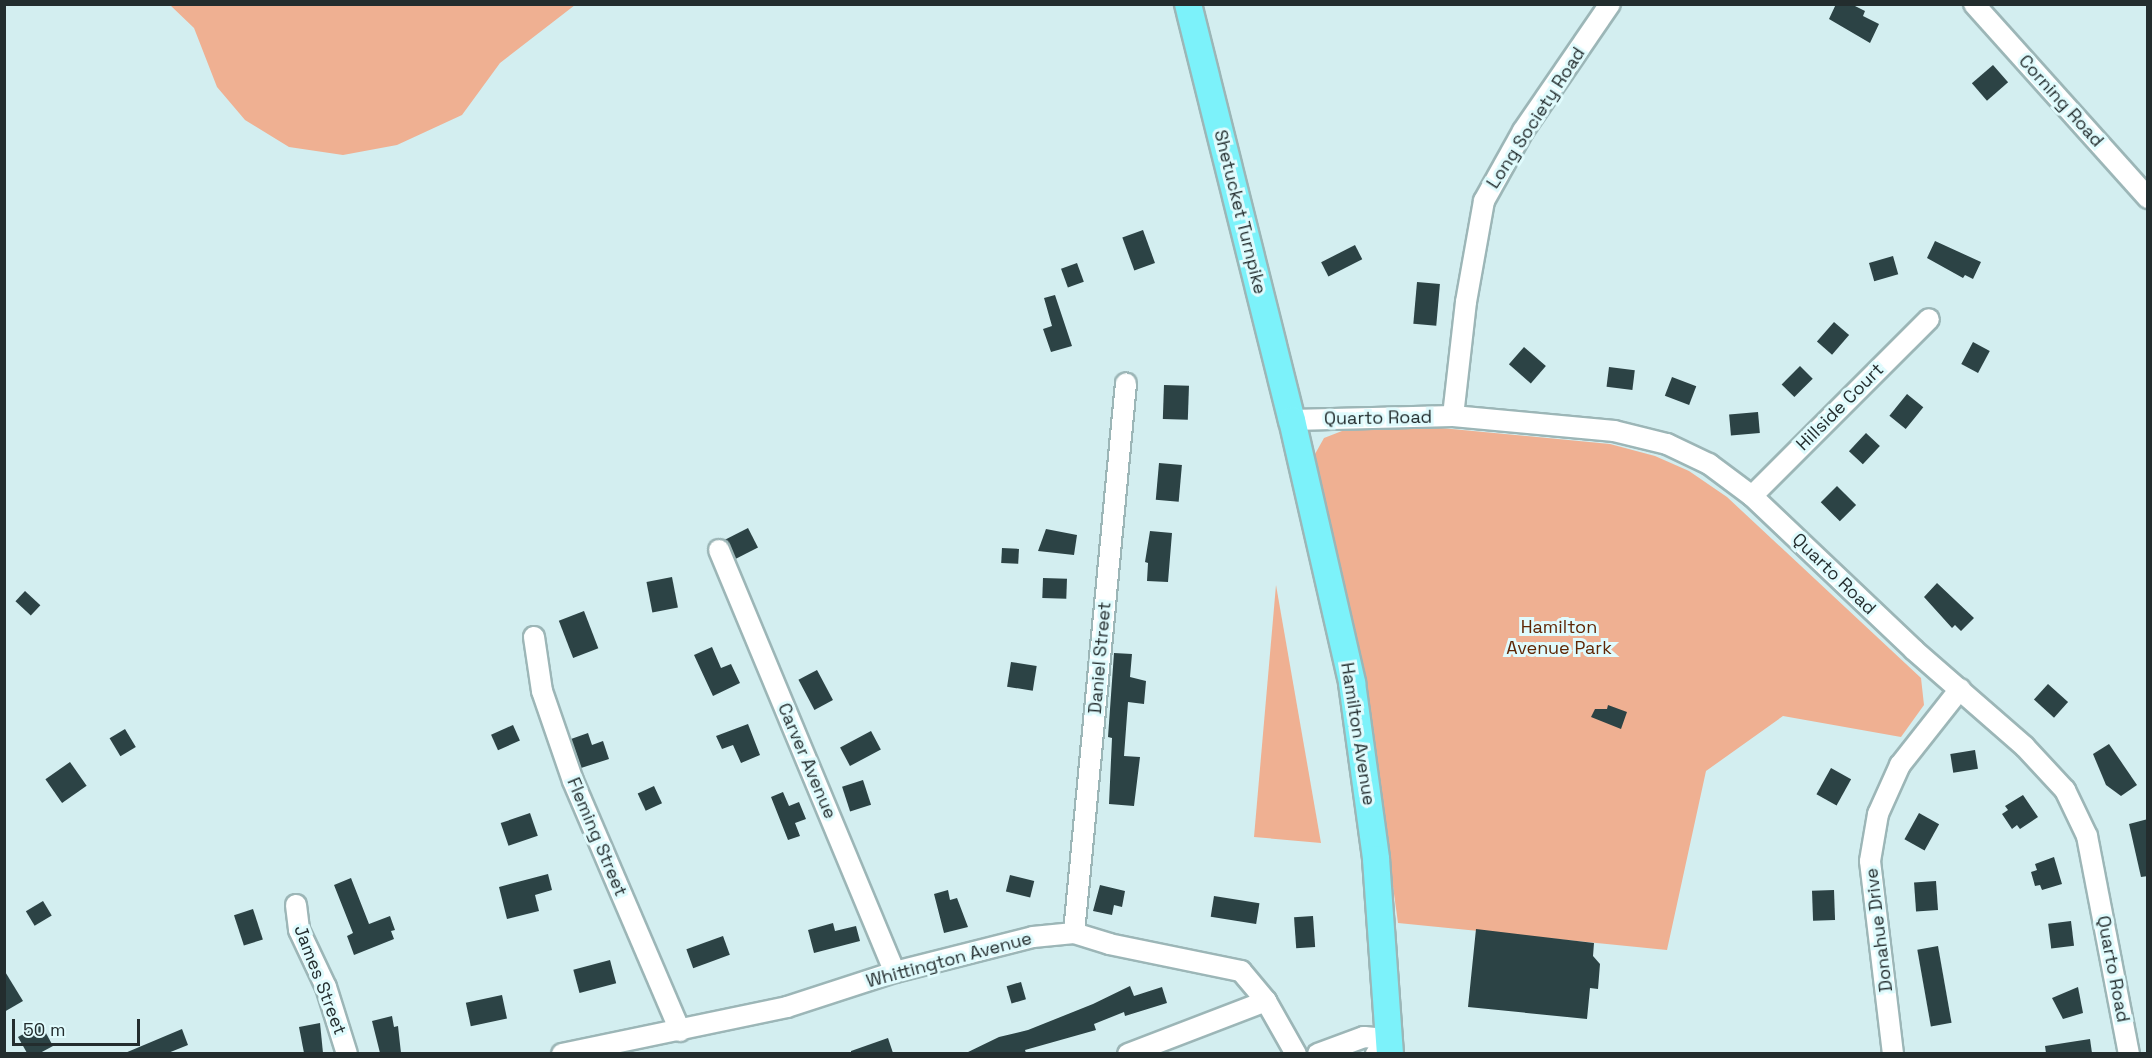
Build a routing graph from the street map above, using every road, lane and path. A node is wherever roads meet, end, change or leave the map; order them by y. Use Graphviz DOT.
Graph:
graph roads {
  1 [pos="1188,4"];
  2 [pos="1610,4"];
  3 [pos="1974,4"];
  4 [pos="2148,198"];
  5 [pos="1929,319"];
  6 [pos="1126,383"];
  7 [pos="1454,416"];
  8 [pos="1292,420"];
  9 [pos="1752,496"];
  10 [pos="719,550"];
  11 [pos="534,637"];
  12 [pos="1960,689"];
  13 [pos="296,905"];
  14 [pos="1074,933"];
  15 [pos="895,972"];
  16 [pos="1266,1001"];
  17 [pos="680,1030"];
  18 [pos="1385,1049"];
  19 [pos="347,1053"];
  20 [pos="562,1053"];
  21 [pos="1128,1053"];
  22 [pos="1296,1053"];
  23 [pos="1318,1053"];
  24 [pos="1893,1053"];
  25 [pos="2129,1053"];
  1 -- 8 [label="main road, Shetucket Turnpike"];
  2 -- 7 [label="street, Long Society Road"];
  3 -- 4 [label="street, Corning Road"];
  5 -- 9 [label="street, Hillside Court"];
  6 -- 14 [label="street, Daniel Street"];
  7 -- 8 [label="street, Quarto Road"];
  7 -- 9 [label="street, Quarto Road"];
  8 -- 18 [label="main road, Hamilton Avenue"];
  9 -- 12 [label="street, Quarto Road"];
  10 -- 15 [label="street, Carver Avenue"];
  11 -- 17 [label="street, Fleming Street"];
  12 -- 24 [label="street, Donahue Drive"];
  12 -- 25 [label="street, Quarto Road"];
  13 -- 19 [label="street, James Street"];
  14 -- 15 [label="street, Whittington Avenue"];
  14 -- 16 [label="street, Whittington Avenue"];
  15 -- 17 [label="street, Whittington Avenue"];
  16 -- 21 [label="street"];
  16 -- 22 [label="street, Whittington Avenue"];
  17 -- 20 [label="street, Whittington Avenue"];
  18 -- 23 [label="street"];
}
